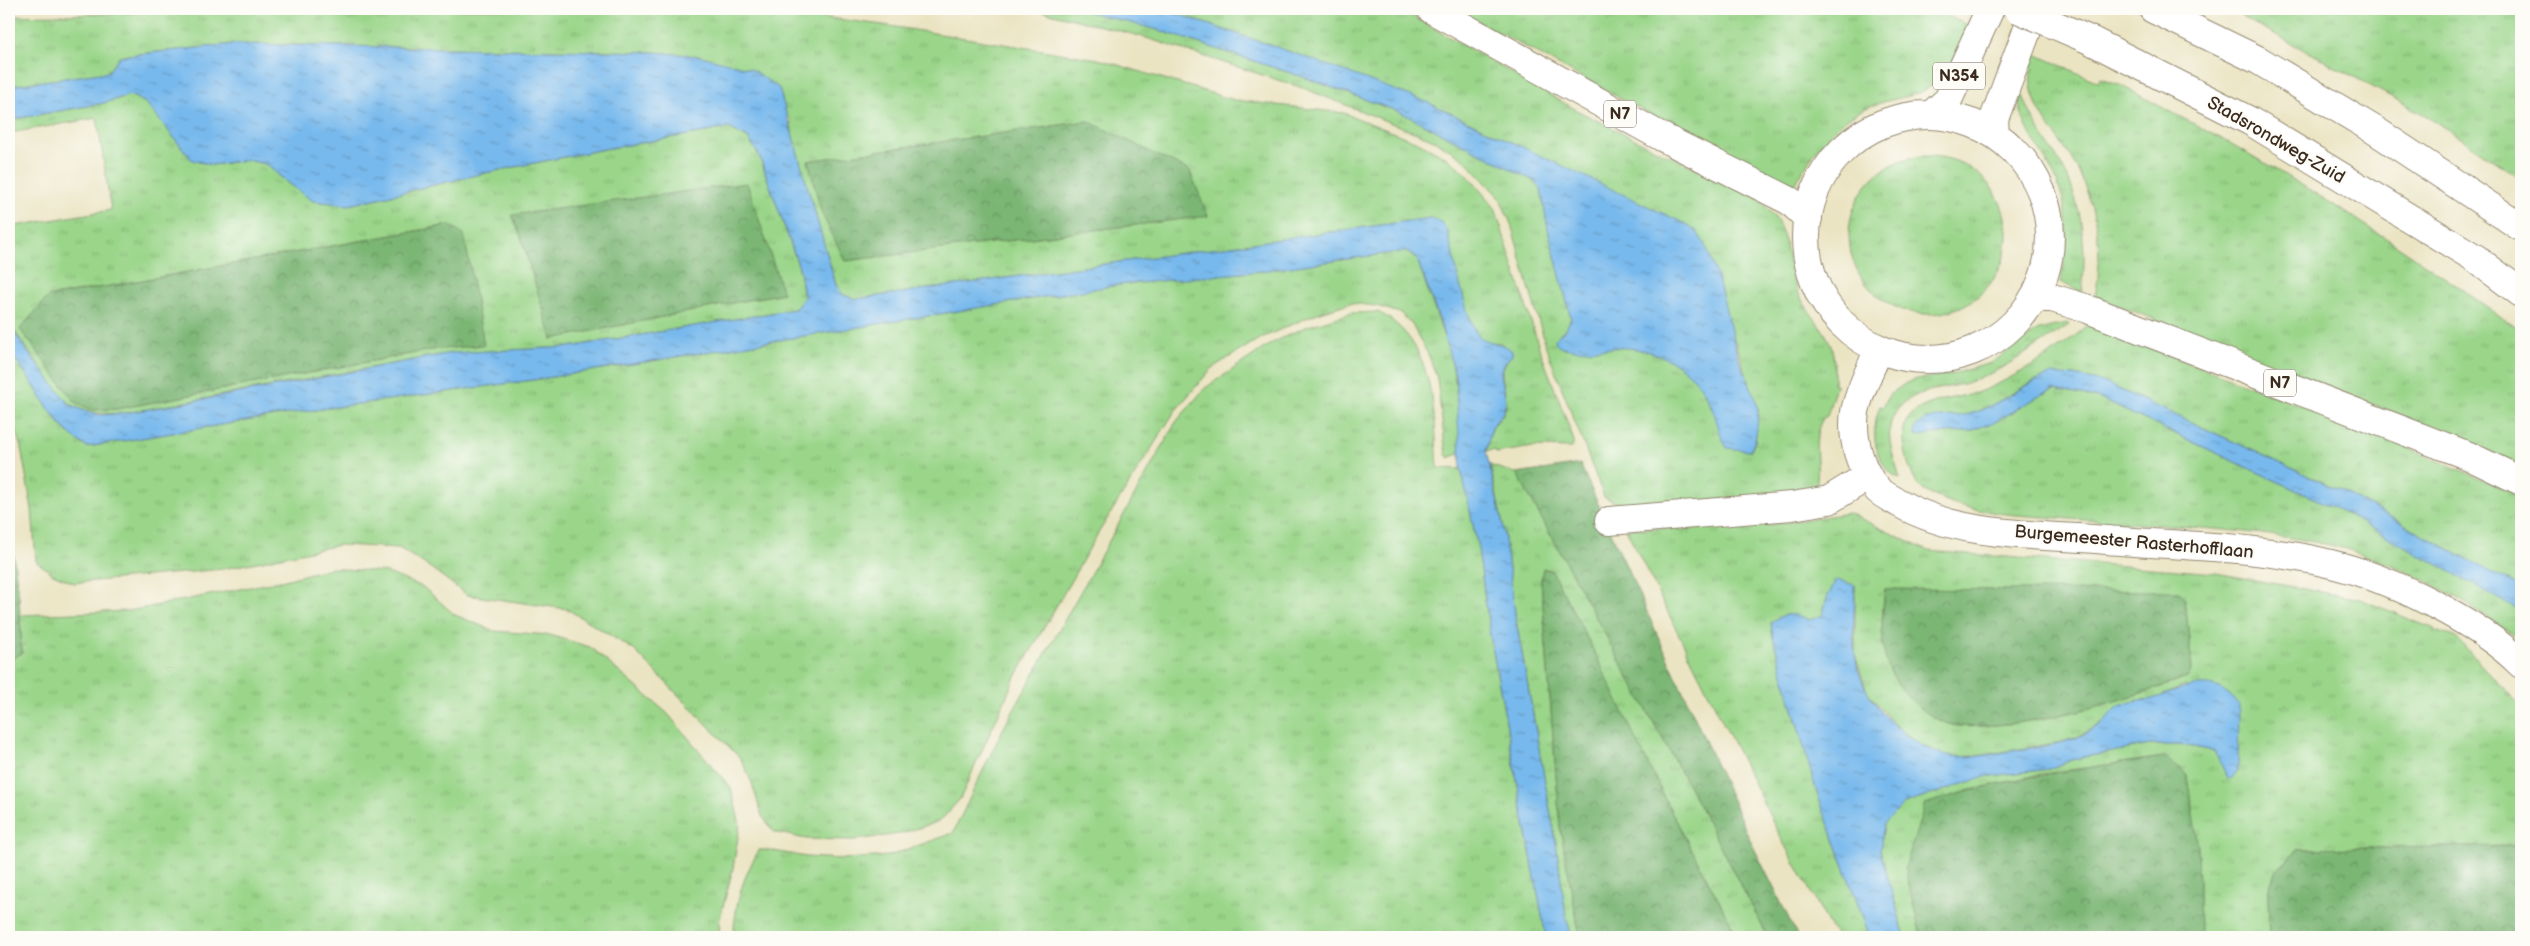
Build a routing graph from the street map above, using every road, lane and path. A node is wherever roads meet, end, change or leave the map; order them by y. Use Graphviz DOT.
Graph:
graph roads {
  1 [pos="1431,9"];
  2 [pos="1990,9"];
  3 [pos="2018,9"];
  4 [pos="2035,9"];
  5 [pos="2153,9"];
  6 [pos="1931,115"];
  7 [pos="1995,135"];
  8 [pos="1808,218"];
  9 [pos="2521,227"];
  10 [pos="2521,293"];
  11 [pos="2034,298"];
  12 [pos="1879,349"];
  13 [pos="1868,476"];
  14 [pos="2521,481"];
  15 [pos="1609,521"];
  16 [pos="2521,664"];
  1 -- 8 [label="main road, N7"];
  2 -- 6 [label="main road, N354"];
  3 -- 10 [label="main road, Stadsrondweg-Zuid, bridge"];
  4 -- 7 [label="main road, N354"];
  5 -- 9 [label="main road"];
  6 -- 7 [label="main road"];
  6 -- 8 [label="main road"];
  7 -- 11 [label="main road"];
  8 -- 12 [label="main road"];
  11 -- 12 [label="main road"];
  11 -- 14 [label="main road, N7"];
  12 -- 13 [label="main road, Burgemeester Rasterhofflaan"];
  13 -- 15 [label="main road"];
  13 -- 16 [label="main road, Burgemeester Rasterhofflaan"];
}
